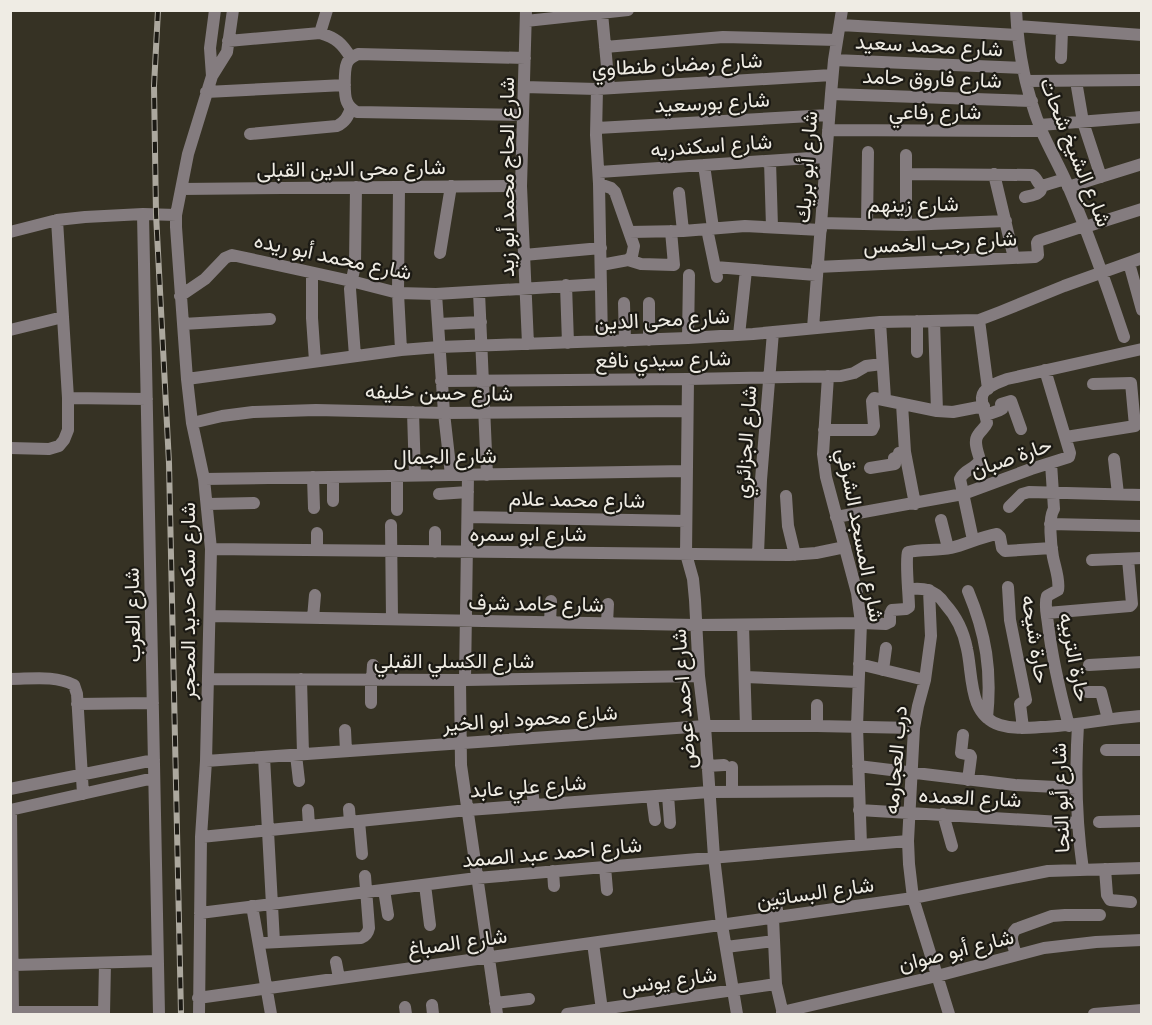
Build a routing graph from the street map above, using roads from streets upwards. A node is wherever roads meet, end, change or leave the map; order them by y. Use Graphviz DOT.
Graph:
graph roads {
  1 [pos="215,10"];
  2 [pos="232,10"];
  3 [pos="327,10"];
  4 [pos="628,10"];
  5 [pos="842,10"];
  6 [pos="1016,10"];
  7 [pos="602,13"];
  8 [pos="526,16"];
  9 [pos="840,25"];
  10 [pos="1017,30"];
  11 [pos="1062,30"];
  12 [pos="320,33"];
  13 [pos="1142,35"];
  14 [pos="837,40"];
  15 [pos="228,41"];
  16 [pos="605,47"];
  17 [pos="351,57"];
  18 [pos="525,58"];
  19 [pos="1061,58"];
  20 [pos="834,60"];
  21 [pos="1022,68"];
  22 [pos="832,75"];
  23 [pos="212,76"];
  24 [pos="1142,80"];
  25 [pos="1026,81"];
  26 [pos="1076,81"];
  27 [pos="345,85"];
  28 [pos="524,87"];
  29 [pos="603,88"];
  30 [pos="207,92"];
  31 [pos="831,94"];
  32 [pos="1032,101"];
  33 [pos="351,108"];
  34 [pos="523,115"];
  35 [pos="829,115"];
  36 [pos="1142,117"];
  37 [pos="1083,122"];
  38 [pos="597,128"];
  39 [pos="1041,128"];
  40 [pos="828,130"];
  41 [pos="250,134"];
  42 [pos="868,152"];
  43 [pos="906,155"];
  44 [pos="826,157"];
  45 [pos="770,161"];
  46 [pos="1142,164"];
  47 [pos="704,165"];
  48 [pos="906,174"];
  49 [pos="994,174"];
  50 [pos="1101,177"];
  51 [pos="599,178"];
  52 [pos="1067,183"];
  53 [pos="450,186"];
  54 [pos="521,186"];
  55 [pos="1042,186"];
  56 [pos="356,187"];
  57 [pos="399,187"];
  58 [pos="181,189"];
  59 [pos="679,193"];
  60 [pos="1025,197"];
  61 [pos="1142,209"];
  62 [pos="143,214"];
  63 [pos="176,215"];
  64 [pos="57,220"];
  65 [pos="1006,221"];
  66 [pos="867,224"];
  67 [pos="906,225"];
  68 [pos="821,226"];
  69 [pos="1084,226"];
  70 [pos="772,227"];
  71 [pos="710,229"];
  72 [pos="677,231"];
  73 [pos="10,232"];
  74 [pos="629,232"];
  75 [pos="601,248"];
  76 [pos="441,253"];
  77 [pos="524,255"];
  78 [pos="1014,258"];
  79 [pos="1142,258"];
  80 [pos="628,260"];
  81 [pos="1129,263"];
  82 [pos="601,265"];
  83 [pos="746,270"];
  84 [pos="817,271"];
  85 [pos="1102,271"];
  86 [pos="312,273"];
  87 [pos="689,275"];
  88 [pos="351,281"];
  89 [pos="602,284"];
  90 [pos="566,285"];
  91 [pos="526,289"];
  92 [pos="479,292"];
  93 [pos="398,293"];
  94 [pos="436,294"];
  95 [pos="1140,295"];
  96 [pos="180,296"];
  97 [pos="624,303"];
  98 [pos="649,303"];
  99 [pos="1142,310"];
  100 [pos="63,317"];
  101 [pos="270,319"];
  102 [pos="979,320"];
  103 [pos="917,321"];
  104 [pos="934,321"];
  105 [pos="481,322"];
  106 [pos="880,322"];
  107 [pos="183,324"];
  108 [pos="438,324"];
  109 [pos="813,328"];
  110 [pos="10,330"];
  111 [pos="773,332"];
  112 [pos="739,335"];
  113 [pos="1124,337"];
  114 [pos="688,338"];
  115 [pos="649,340"];
  116 [pos="602,341"];
  117 [pos="625,341"];
  118 [pos="568,342"];
  119 [pos="528,344"];
  120 [pos="481,345"];
  121 [pos="439,347"];
  122 [pos="1142,349"];
  123 [pos="401,350"];
  124 [pos="917,352"];
  125 [pos="355,356"];
  126 [pos="315,361"];
  127 [pos="882,364"];
  128 [pos="1045,370"];
  129 [pos="770,376"];
  130 [pos="828,376"];
  131 [pos="187,379"];
  132 [pos="688,379"];
  133 [pos="483,380"];
  134 [pos="441,381"];
  135 [pos="1093,384"];
  136 [pos="988,389"];
  137 [pos="68,399"];
  138 [pos="147,399"];
  139 [pos="878,399"];
  140 [pos="902,404"];
  141 [pos="985,410"];
  142 [pos="687,411"];
  143 [pos="938,411"];
  144 [pos="413,412"];
  145 [pos="444,413"];
  146 [pos="484,413"];
  147 [pos="192,423"];
  148 [pos="1021,429"];
  149 [pos="824,430"];
  150 [pos="1066,437"];
  151 [pos="10,448"];
  152 [pos="905,452"];
  153 [pos="1114,459"];
  154 [pos="1050,463"];
  155 [pos="870,468"];
  156 [pos="686,471"];
  157 [pos="487,474"];
  158 [pos="451,475"];
  159 [pos="468,475"];
  160 [pos="397,476"];
  161 [pos="415,476"];
  162 [pos="314,477"];
  163 [pos="333,477"];
  164 [pos="204,479"];
  165 [pos="468,492"];
  166 [pos="1053,492"];
  167 [pos="439,494"];
  168 [pos="963,494"];
  169 [pos="1118,494"];
  170 [pos="1142,495"];
  171 [pos="786,496"];
  172 [pos="333,501"];
  173 [pos="254,503"];
  174 [pos="208,504"];
  175 [pos="915,504"];
  176 [pos="1009,507"];
  177 [pos="314,508"];
  178 [pos="398,510"];
  179 [pos="468,517"];
  180 [pos="836,518"];
  181 [pos="940,520"];
  182 [pos="686,521"];
  183 [pos="1050,524"];
  184 [pos="391,525"];
  185 [pos="1142,526"];
  186 [pos="435,532"];
  187 [pos="317,533"];
  188 [pos="973,540"];
  189 [pos="845,547"];
  190 [pos="948,548"];
  191 [pos="1052,548"];
  192 [pos="211,549"];
  193 [pos="317,550"];
  194 [pos="391,551"];
  195 [pos="435,552"];
  196 [pos="467,552"];
  197 [pos="686,554"];
  198 [pos="759,554"];
  199 [pos="795,555"];
  200 [pos="1142,558"];
  201 [pos="1128,559"];
  202 [pos="1092,560"];
  203 [pos="1008,586"];
  204 [pos="909,589"];
  205 [pos="929,590"];
  206 [pos="968,591"];
  207 [pos="315,595"];
  208 [pos="551,601"];
  209 [pos="608,604"];
  210 [pos="1047,613"];
  211 [pos="210,616"];
  212 [pos="313,618"];
  213 [pos="392,620"];
  214 [pos="466,621"];
  215 [pos="550,622"];
  216 [pos="607,623"];
  217 [pos="861,623"];
  218 [pos="696,625"];
  219 [pos="743,625"];
  220 [pos="886,648"];
  221 [pos="1142,662"];
  222 [pos="373,664"];
  223 [pos="859,664"];
  224 [pos="1089,665"];
  225 [pos="884,670"];
  226 [pos="699,676"];
  227 [pos="745,677"];
  228 [pos="10,679"];
  229 [pos="208,679"];
  230 [pos="301,679"];
  231 [pos="372,680"];
  232 [pos="462,680"];
  233 [pos="925,680"];
  234 [pos="858,681"];
  235 [pos="1087,692"];
  236 [pos="153,703"];
  237 [pos="371,703"];
  238 [pos="77,704"];
  239 [pos="817,705"];
  240 [pos="1142,716"];
  241 [pos="987,718"];
  242 [pos="1108,719"];
  243 [pos="1073,725"];
  244 [pos="705,726"];
  245 [pos="746,726"];
  246 [pos="817,726"];
  247 [pos="857,726"];
  248 [pos="915,728"];
  249 [pos="1023,728"];
  250 [pos="345,730"];
  251 [pos="963,735"];
  252 [pos="459,743"];
  253 [pos="1106,750"];
  254 [pos="1142,750"];
  255 [pos="346,751"];
  256 [pos="299,754"];
  257 [pos="264,757"];
  258 [pos="154,760"];
  259 [pos="206,761"];
  260 [pos="707,766"];
  261 [pos="858,766"];
  262 [pos="911,773"];
  263 [pos="82,774"];
  264 [pos="154,778"];
  265 [pos="968,780"];
  266 [pos="299,781"];
  267 [pos="1076,788"];
  268 [pos="10,789"];
  269 [pos="532,789"];
  270 [pos="859,790"];
  271 [pos="709,792"];
  272 [pos="732,792"];
  273 [pos="83,794"];
  274 [pos="668,795"];
  275 [pos="652,796"];
  276 [pos="534,805"];
  277 [pos="349,809"];
  278 [pos="11,810"];
  279 [pos="308,810"];
  280 [pos="468,810"];
  281 [pos="860,810"];
  282 [pos="909,813"];
  283 [pos="943,814"];
  284 [pos="655,820"];
  285 [pos="355,821"];
  286 [pos="1142,821"];
  287 [pos="1099,822"];
  288 [pos="670,823"];
  289 [pos="1077,823"];
  290 [pos="309,826"];
  291 [pos="267,831"];
  292 [pos="201,837"];
  293 [pos="908,841"];
  294 [pos="861,844"];
  295 [pos="952,846"];
  296 [pos="362,854"];
  297 [pos="714,857"];
  298 [pos="605,867"];
  299 [pos="1142,868"];
  300 [pos="1105,869"];
  301 [pos="1083,870"];
  302 [pos="553,871"];
  303 [pos="365,876"];
  304 [pos="477,878"];
  305 [pos="425,885"];
  306 [pos="554,886"];
  307 [pos="384,890"];
  308 [pos="608,890"];
  309 [pos="366,892"];
  310 [pos="913,898"];
  311 [pos="1131,902"];
  312 [pos="777,903"];
  313 [pos="271,904"];
  314 [pos="252,906"];
  315 [pos="200,913"];
  316 [pos="388,915"];
  317 [pos="1100,915"];
  318 [pos="776,918"];
  319 [pos="430,925"];
  320 [pos="722,925"];
  321 [pos="1142,939"];
  322 [pos="774,941"];
  323 [pos="274,942"];
  324 [pos="259,943"];
  325 [pos="593,943"];
  326 [pos="726,947"];
  327 [pos="1016,955"];
  328 [pos="488,958"];
  329 [pos="158,961"];
  330 [pos="336,962"];
  331 [pos="105,963"];
  332 [pos="13,965"];
  333 [pos="938,976"];
  334 [pos="339,978"];
  335 [pos="776,984"];
  336 [pos="266,988"];
  337 [pos="733,991"];
  338 [pos="198,998"];
  339 [pos="529,999"];
  340 [pos="496,1009"];
  341 [pos="1142,1010"];
  342 [pos="599,1012"];
  343 [pos="13,1013"];
  344 [pos="104,1013"];
  345 [pos="783,1013"];
  346 [pos="159,1014"];
  347 [pos="199,1014"];
  348 [pos="271,1014"];
  349 [pos="567,1014"];
  350 [pos="737,1014"];
  351 [pos="949,1014"];
  352 [pos="1094,1014"];
  1 -- 23 [label="street"];
  2 -- 15 [label="street"];
  3 -- 12 [label="street"];
  4 -- 7 [label="street"];
  5 -- 9 [label="street, شارع أبو بريك"];
  6 -- 10 [label="street, شارع الشيخ شحات"];
  7 -- 8 [label="street"];
  7 -- 16 [label="street"];
  8 -- 18 [label="street, شارع الحاج محمد أبو زيد"];
  9 -- 10 [label="street"];
  9 -- 14 [label="street, شارع أبو بريك"];
  10 -- 11 [label="street"];
  10 -- 21 [label="street, شارع الشيخ شحات"];
  11 -- 13 [label="street"];
  11 -- 19 [label="street"];
  12 -- 15 [label="street"];
  12 -- 17 [label="street"];
  14 -- 16 [label="street"];
  14 -- 20 [label="street, شارع أبو بريك"];
  15 -- 23 [label="street"];
  16 -- 29 [label="street"];
  17 -- 18 [label="street"];
  17 -- 27 [label="street"];
  18 -- 28 [label="street, شارع الحاج محمد أبو زيد"];
  20 -- 21 [label="street, شارع محمد سعيد"];
  20 -- 22 [label="street, شارع أبو بريك"];
  21 -- 25 [label="street, شارع الشيخ شحات"];
  22 -- 29 [label="street, شارع رمضان طنطاوي"];
  22 -- 31 [label="street, شارع أبو بريك"];
  23 -- 30 [label="street, شارع سكه حديد المحجر"];
  24 -- 26 [label="street"];
  25 -- 26 [label="street"];
  25 -- 32 [label="street, شارع الشيخ شحات"];
  26 -- 37 [label="street"];
  27 -- 30 [label="street"];
  27 -- 33 [label="street"];
  28 -- 29 [label="street, شارع رمضان طنطاوي"];
  28 -- 34 [label="street, شارع الحاج محمد أبو زيد"];
  29 -- 38 [label="street"];
  30 -- 58 [label="street, شارع سكه حديد المحجر"];
  31 -- 32 [label="street, شارع فاروق حامد"];
  31 -- 35 [label="street, شارع أبو بريك"];
  32 -- 39 [label="street, شارع الشيخ شحات"];
  33 -- 34 [label="street"];
  33 -- 41 [label="street"];
  34 -- 54 [label="street, شارع الحاج محمد أبو زيد"];
  35 -- 38 [label="street, شارع بورسعيد"];
  35 -- 40 [label="street, شارع أبو بريك"];
  36 -- 37 [label="street, شارع رفاعي"];
  37 -- 39 [label="street, شارع رفاعي"];
  37 -- 50 [label="street"];
  38 -- 51 [label="street"];
  39 -- 40 [label="street, شارع رفاعي"];
  39 -- 52 [label="street, شارع الشيخ شحات"];
  40 -- 44 [label="street, شارع أبو بريك"];
  42 -- 66 [label="street"];
  43 -- 48 [label="street"];
  44 -- 45 [label="street, شارع اسكندريه"];
  44 -- 68 [label="street, شارع أبو بريك"];
  45 -- 47 [label="street, شارع اسكندريه"];
  45 -- 70 [label="street"];
  46 -- 50 [label="street"];
  47 -- 51 [label="street, شارع اسكندريه"];
  47 -- 71 [label="street"];
  48 -- 49 [label="street"];
  48 -- 67 [label="street"];
  49 -- 55 [label="street"];
  49 -- 65 [label="street"];
  50 -- 52 [label="street"];
  51 -- 74 [label="street"];
  51 -- 75 [label="street"];
  52 -- 55 [label="street"];
  52 -- 69 [label="street, شارع الشيخ شحات"];
  53 -- 54 [label="street, شارع محى الدين القبلى"];
  53 -- 57 [label="street, شارع محى الدين القبلى"];
  53 -- 76 [label="street"];
  54 -- 77 [label="street, شارع الحاج محمد أبو زيد"];
  55 -- 60 [label="street"];
  56 -- 57 [label="street, شارع محى الدين القبلى"];
  56 -- 58 [label="street, شارع محى الدين القبلى"];
  56 -- 88 [label="street"];
  57 -- 93 [label="street"];
  58 -- 63 [label="street, شارع سكه حديد المحجر"];
  59 -- 72 [label="street"];
  61 -- 69 [label="street"];
  62 -- 63 [label="street"];
  62 -- 64 [label="street"];
  62 -- 138 [label="street, شارع العرب"];
  63 -- 96 [label="street, شارع سكه حديد المحجر"];
  64 -- 73 [label="street"];
  64 -- 100 [label="street"];
  65 -- 67 [label="street, شارع زينهم"];
  65 -- 78 [label="street"];
  66 -- 67 [label="street, شارع زينهم"];
  66 -- 68 [label="street, شارع زينهم"];
  68 -- 70 [label="street, شارع زينهم"];
  68 -- 84 [label="street, شارع أبو بريك"];
  69 -- 78 [label="street, شارع رجب الخمس"];
  69 -- 85 [label="street, شارع الشيخ شحات"];
  70 -- 71 [label="street, شارع زينهم"];
  71 -- 72 [label="street, شارع زينهم"];
  71 -- 83 [label="street, شارع رجب الخمس"];
  72 -- 74 [label="street, شارع زينهم"];
  72 -- 80 [label="street"];
  74 -- 80 [label="street"];
  75 -- 77 [label="street"];
  75 -- 82 [label="street"];
  77 -- 91 [label="street, شارع الحاج محمد أبو زيد"];
  78 -- 84 [label="street, شارع رجب الخمس"];
  79 -- 81 [label="street, شارع محى الدين"];
  80 -- 82 [label="street"];
  81 -- 85 [label="street, شارع محى الدين"];
  81 -- 95 [label="street"];
  82 -- 89 [label="street"];
  83 -- 84 [label="street, شارع رجب الخمس"];
  83 -- 112 [label="street"];
  84 -- 109 [label="street, شارع أبو بريك"];
  85 -- 102 [label="street, شارع محى الدين"];
  85 -- 113 [label="street, شارع الشيخ شحات"];
  86 -- 88 [label="street, شارع محمد أبو ريده"];
  86 -- 96 [label="street, شارع محمد أبو ريده"];
  86 -- 126 [label="street"];
  87 -- 114 [label="street"];
  88 -- 93 [label="street, شارع محمد أبو ريده"];
  88 -- 125 [label="street"];
  89 -- 90 [label="street, شارع محمد أبو ريده"];
  89 -- 116 [label="street"];
  90 -- 91 [label="street, شارع محمد أبو ريده"];
  90 -- 118 [label="street"];
  91 -- 92 [label="street, شارع محمد أبو ريده"];
  91 -- 119 [label="street, شارع الحاج محمد أبو زيد"];
  92 -- 94 [label="street, شارع محمد أبو ريده"];
  92 -- 105 [label="street"];
  93 -- 94 [label="street, شارع محمد أبو ريده"];
  93 -- 123 [label="street"];
  94 -- 108 [label="street"];
  95 -- 99 [label="street"];
  96 -- 107 [label="street, شارع سكه حديد المحجر"];
  97 -- 117 [label="street"];
  98 -- 115 [label="street"];
  100 -- 110 [label="street"];
  100 -- 137 [label="street"];
  101 -- 107 [label="street"];
  102 -- 104 [label="street, شارع محى الدين"];
  102 -- 136 [label="street"];
  103 -- 104 [label="street, شارع محى الدين"];
  103 -- 106 [label="street, شارع محى الدين"];
  103 -- 124 [label="street"];
  104 -- 143 [label="street"];
  105 -- 108 [label="street"];
  105 -- 120 [label="street"];
  106 -- 109 [label="street, شارع محى الدين"];
  106 -- 127 [label="street"];
  107 -- 131 [label="street, شارع سكه حديد المحجر"];
  108 -- 121 [label="street"];
  109 -- 111 [label="street, شارع محى الدين"];
  111 -- 112 [label="street, شارع محى الدين"];
  111 -- 129 [label="street, شارع الجزائري"];
  112 -- 114 [label="street, شارع محى الدين"];
  114 -- 115 [label="street, شارع محى الدين"];
  115 -- 117 [label="street, شارع محى الدين"];
  116 -- 117 [label="street, شارع محى الدين"];
  116 -- 118 [label="street, شارع محى الدين"];
  118 -- 119 [label="street, شارع محى الدين"];
  119 -- 120 [label="street, شارع محى الدين"];
  120 -- 121 [label="street, شارع محى الدين"];
  120 -- 133 [label="street"];
  121 -- 123 [label="street, شارع محى الدين"];
  121 -- 134 [label="street"];
  122 -- 128 [label="street"];
  123 -- 125 [label="street, شارع محى الدين"];
  125 -- 126 [label="street, شارع محى الدين"];
  126 -- 131 [label="street, شارع محى الدين"];
  127 -- 130 [label="street, شارع سيدي نافع"];
  127 -- 139 [label="street"];
  128 -- 136 [label="street"];
  128 -- 150 [label="street"];
  129 -- 130 [label="street, شارع سيدي نافع"];
  129 -- 132 [label="street, شارع سيدي نافع"];
  129 -- 198 [label="street, شارع الجزائري"];
  130 -- 149 [label="street, شارع المسجد الشرقي"];
  131 -- 147 [label="street, شارع سكه حديد المحجر"];
  132 -- 133 [label="street, شارع سيدي نافع"];
  132 -- 142 [label="street, شارع احمد عوض"];
  133 -- 134 [label="street, شارع سيدي نافع"];
  133 -- 146 [label="street"];
  134 -- 145 [label="street"];
  135 -- 150 [label="street"];
  136 -- 141 [label="street"];
  137 -- 138 [label="street"];
  137 -- 151 [label="street"];
  138 -- 236 [label="street, شارع العرب"];
  139 -- 140 [label="street"];
  139 -- 149 [label="street"];
  140 -- 143 [label="street"];
  140 -- 152 [label="street"];
  141 -- 143 [label="street"];
  141 -- 148 [label="street"];
  141 -- 168 [label="street"];
  142 -- 146 [label="street, شارع حسن خليفه"];
  142 -- 156 [label="street, شارع احمد عوض"];
  144 -- 145 [label="street, شارع حسن خليفه"];
  144 -- 147 [label="street, شارع حسن خليفه"];
  144 -- 161 [label="street"];
  145 -- 146 [label="street, شارع حسن خليفه"];
  145 -- 158 [label="street"];
  146 -- 157 [label="street"];
  147 -- 164 [label="street, شارع سكه حديد المحجر"];
  149 -- 180 [label="street, شارع المسجد الشرقي"];
  150 -- 154 [label="street, حارة صبان"];
  152 -- 155 [label="street"];
  152 -- 175 [label="street"];
  153 -- 169 [label="street"];
  154 -- 166 [label="street"];
  154 -- 168 [label="street, حارة صبان"];
  156 -- 157 [label="street, شارع الجمال"];
  156 -- 182 [label="street, شارع احمد عوض"];
  157 -- 159 [label="street, شارع الجمال"];
  158 -- 159 [label="street, شارع الجمال"];
  158 -- 161 [label="street, شارع الجمال"];
  159 -- 165 [label="street"];
  160 -- 161 [label="street, شارع الجمال"];
  160 -- 163 [label="street, شارع الجمال"];
  160 -- 178 [label="street"];
  162 -- 163 [label="street, شارع الجمال"];
  162 -- 164 [label="street, شارع الجمال"];
  162 -- 177 [label="street"];
  163 -- 172 [label="street"];
  164 -- 174 [label="street, شارع سكه حديد المحجر"];
  165 -- 167 [label="street"];
  165 -- 179 [label="street"];
  166 -- 169 [label="street"];
  166 -- 176 [label="street"];
  166 -- 183 [label="street"];
  168 -- 175 [label="street, حارة صبان"];
  168 -- 188 [label="street"];
  169 -- 170 [label="street"];
  171 -- 199 [label="street"];
  173 -- 174 [label="street"];
  174 -- 192 [label="street, شارع سكه حديد المحجر"];
  175 -- 180 [label="street, حارة صبان"];
  179 -- 182 [label="street, شارع محمد علام"];
  179 -- 196 [label="street"];
  180 -- 189 [label="street, شارع المسجد الشرقي"];
  181 -- 190 [label="street"];
  182 -- 197 [label="street, شارع احمد عوض"];
  183 -- 185 [label="street"];
  183 -- 191 [label="street"];
  184 -- 194 [label="street"];
  186 -- 195 [label="street"];
  187 -- 193 [label="street"];
  188 -- 190 [label="street"];
  188 -- 191 [label="street"];
  189 -- 199 [label="street, شارع ابو سمره"];
  189 -- 217 [label="street, شارع المسجد الشرقي"];
  190 -- 204 [label="street"];
  191 -- 210 [label="street, حارة التربيه"];
  192 -- 193 [label="street, شارع ابو سمره"];
  192 -- 211 [label="street, شارع سكه حديد المحجر"];
  193 -- 194 [label="street, شارع ابو سمره"];
  194 -- 195 [label="street, شارع ابو سمره"];
  194 -- 213 [label="street"];
  195 -- 196 [label="street, شارع ابو سمره"];
  196 -- 197 [label="street, شارع ابو سمره"];
  196 -- 214 [label="street"];
  197 -- 198 [label="street, شارع ابو سمره"];
  197 -- 218 [label="street, شارع احمد عوض"];
  198 -- 199 [label="street, شارع ابو سمره"];
  200 -- 201 [label="street"];
  201 -- 202 [label="street"];
  201 -- 210 [label="street"];
  203 -- 249 [label="street, حارة شيحه"];
  204 -- 205 [label="street"];
  204 -- 217 [label="street, شارع حامد شرف"];
  205 -- 233 [label="street, درب العجارمه"];
  205 -- 241 [label="street"];
  206 -- 241 [label="street"];
  207 -- 212 [label="street"];
  208 -- 215 [label="street"];
  209 -- 216 [label="street"];
  210 -- 243 [label="street, حارة التربيه"];
  211 -- 212 [label="street, شارع حامد شرف"];
  211 -- 229 [label="street, شارع سكه حديد المحجر"];
  212 -- 213 [label="street, شارع حامد شرف"];
  213 -- 214 [label="street, شارع حامد شرف"];
  214 -- 215 [label="street, شارع حامد شرف"];
  214 -- 232 [label="street"];
  215 -- 216 [label="street, شارع حامد شرف"];
  216 -- 218 [label="street, شارع حامد شرف"];
  217 -- 219 [label="street, شارع حامد شرف"];
  217 -- 223 [label="street, شارع المسجد الشرقي"];
  218 -- 219 [label="street, شارع حامد شرف"];
  218 -- 226 [label="street, شارع احمد عوض"];
  219 -- 227 [label="street"];
  220 -- 225 [label="street"];
  221 -- 224 [label="street"];
  222 -- 231 [label="street"];
  223 -- 225 [label="street"];
  223 -- 234 [label="street, شارع المسجد الشرقي"];
  225 -- 233 [label="street"];
  226 -- 232 [label="street, شارع الكسلي القبلي"];
  226 -- 244 [label="street, شارع احمد عوض"];
  227 -- 234 [label="street"];
  227 -- 245 [label="street"];
  228 -- 238 [label="street"];
  229 -- 230 [label="street, شارع الكسلي القبلي"];
  229 -- 259 [label="street, شارع سكه حديد المحجر"];
  230 -- 231 [label="street, شارع الكسلي القبلي"];
  230 -- 256 [label="street"];
  231 -- 232 [label="street, شارع الكسلي القبلي"];
  231 -- 237 [label="street"];
  232 -- 252 [label="street"];
  233 -- 248 [label="street, درب العجارمه"];
  234 -- 247 [label="street, شارع المسجد الشرقي"];
  235 -- 242 [label="street"];
  236 -- 238 [label="street"];
  236 -- 258 [label="street, شارع العرب"];
  238 -- 263 [label="street"];
  239 -- 246 [label="street"];
  240 -- 242 [label="street"];
  241 -- 249 [label="street"];
  242 -- 243 [label="street"];
  243 -- 249 [label="street"];
  243 -- 267 [label="street, شارع أبو النجا"];
  244 -- 245 [label="street, شارع محمود ابو الخير"];
  244 -- 252 [label="street, شارع محمود ابو الخير"];
  244 -- 260 [label="street, شارع احمد عوض"];
  245 -- 246 [label="street, شارع محمود ابو الخير"];
  246 -- 247 [label="street, شارع محمود ابو الخير"];
  247 -- 248 [label="street, شارع محمود ابو الخير"];
  247 -- 261 [label="street, شارع المسجد الشرقي"];
  248 -- 262 [label="street, درب العجارمه"];
  250 -- 255 [label="street"];
  251 -- 265 [label="street"];
  252 -- 255 [label="street, شارع محمود ابو الخير"];
  252 -- 280 [label="street"];
  253 -- 254 [label="street"];
  255 -- 256 [label="street, شارع محمود ابو الخير"];
  256 -- 257 [label="street, شارع محمود ابو الخير"];
  256 -- 266 [label="street"];
  257 -- 259 [label="street, شارع محمود ابو الخير"];
  257 -- 291 [label="street"];
  258 -- 263 [label="street"];
  258 -- 264 [label="street, شارع العرب"];
  259 -- 292 [label="street, شارع سكه حديد المحجر"];
  260 -- 271 [label="street, شارع احمد عوض"];
  260 -- 272 [label="street"];
  261 -- 262 [label="street"];
  261 -- 270 [label="street, شارع المسجد الشرقي"];
  262 -- 265 [label="street"];
  262 -- 282 [label="street, درب العجارمه"];
  263 -- 268 [label="street"];
  263 -- 273 [label="street"];
  264 -- 273 [label="street"];
  264 -- 329 [label="street, شارع العرب"];
  265 -- 267 [label="street"];
  267 -- 289 [label="street, شارع أبو النجا"];
  269 -- 276 [label="street"];
  270 -- 272 [label="street, شارع علي عابد"];
  270 -- 281 [label="street, شارع المسجد الشرقي"];
  271 -- 272 [label="street, شارع علي عابد"];
  271 -- 274 [label="street, شارع علي عابد"];
  271 -- 297 [label="street, شارع احمد عوض"];
  273 -- 278 [label="street"];
  274 -- 275 [label="street, شارع علي عابد"];
  274 -- 288 [label="street"];
  275 -- 276 [label="street, شارع علي عابد"];
  275 -- 284 [label="street"];
  276 -- 280 [label="street, شارع علي عابد"];
  277 -- 285 [label="street"];
  278 -- 332 [label="street"];
  279 -- 290 [label="street"];
  280 -- 285 [label="street, شارع علي عابد"];
  280 -- 304 [label="street"];
  281 -- 282 [label="street, شارع العمده"];
  281 -- 294 [label="street, شارع المسجد الشرقي"];
  282 -- 283 [label="street, شارع العمده"];
  282 -- 293 [label="street, درب العجارمه"];
  283 -- 289 [label="street, شارع العمده"];
  283 -- 295 [label="street"];
  285 -- 290 [label="street, شارع علي عابد"];
  285 -- 296 [label="street"];
  286 -- 287 [label="street"];
  289 -- 301 [label="street, شارع أبو النجا"];
  290 -- 291 [label="street, شارع علي عابد"];
  291 -- 292 [label="street, شارع علي عابد"];
  291 -- 313 [label="street"];
  292 -- 315 [label="street, شارع سكه حديد المحجر"];
  293 -- 294 [label="street, شارع احمد عبد الصمد"];
  293 -- 310 [label="street, درب العجارمه"];
  294 -- 297 [label="street, شارع احمد عبد الصمد"];
  297 -- 298 [label="street, شارع احمد عبد الصمد"];
  297 -- 320 [label="street, شارع احمد عوض"];
  298 -- 302 [label="street, شارع احمد عبد الصمد"];
  298 -- 308 [label="street"];
  299 -- 300 [label="street, شارع البساتين"];
  300 -- 301 [label="street, شارع البساتين"];
  300 -- 311 [label="street"];
  301 -- 310 [label="street, شارع البساتين"];
  302 -- 304 [label="street, شارع احمد عبد الصمد"];
  302 -- 306 [label="street"];
  303 -- 309 [label="street"];
  304 -- 305 [label="street, شارع احمد عبد الصمد"];
  304 -- 328 [label="street"];
  305 -- 307 [label="street, شارع احمد عبد الصمد"];
  305 -- 319 [label="street"];
  307 -- 309 [label="street, شارع احمد عبد الصمد"];
  307 -- 316 [label="street"];
  309 -- 313 [label="street, شارع احمد عبد الصمد"];
  309 -- 323 [label="street"];
  310 -- 318 [label="street, شارع البساتين"];
  310 -- 333 [label="street, درب العجارمه"];
  312 -- 318 [label="street"];
  313 -- 314 [label="street, شارع احمد عبد الصمد"];
  313 -- 323 [label="street"];
  314 -- 315 [label="street, شارع احمد عبد الصمد"];
  314 -- 324 [label="street"];
  315 -- 338 [label="street, شارع سكه حديد المحجر"];
  317 -- 327 [label="street"];
  318 -- 320 [label="street, شارع البساتين"];
  318 -- 322 [label="street"];
  320 -- 325 [label="street, شارع الصباغ"];
  320 -- 326 [label="street, شارع احمد عوض"];
  321 -- 327 [label="street, شارع أبو صوان"];
  322 -- 326 [label="street"];
  322 -- 335 [label="street"];
  323 -- 324 [label="street"];
  324 -- 336 [label="street"];
  325 -- 328 [label="street, شارع الصباغ"];
  325 -- 342 [label="street"];
  326 -- 337 [label="street, شارع احمد عوض"];
  327 -- 333 [label="street, شارع أبو صوان"];
  328 -- 334 [label="street, شارع الصباغ"];
  328 -- 340 [label="street"];
  329 -- 331 [label="street"];
  329 -- 346 [label="street, شارع العرب"];
  330 -- 334 [label="street"];
  331 -- 332 [label="street"];
  331 -- 344 [label="street"];
  332 -- 343 [label="street"];
  333 -- 345 [label="street, شارع أبو صوان"];
  333 -- 351 [label="street, درب العجارمه"];
  334 -- 336 [label="street, شارع الصباغ"];
  335 -- 337 [label="street, شارع يونس"];
  335 -- 345 [label="street"];
  336 -- 338 [label="street, شارع الصباغ"];
  336 -- 348 [label="street"];
  337 -- 342 [label="street, شارع يونس"];
  337 -- 350 [label="street, شارع احمد عوض"];
  338 -- 347 [label="street, شارع سكه حديد المحجر"];
  339 -- 340 [label="street"];
  341 -- 352 [label="street"];
  342 -- 349 [label="street, شارع يونس"];
  343 -- 344 [label="street"];
}
